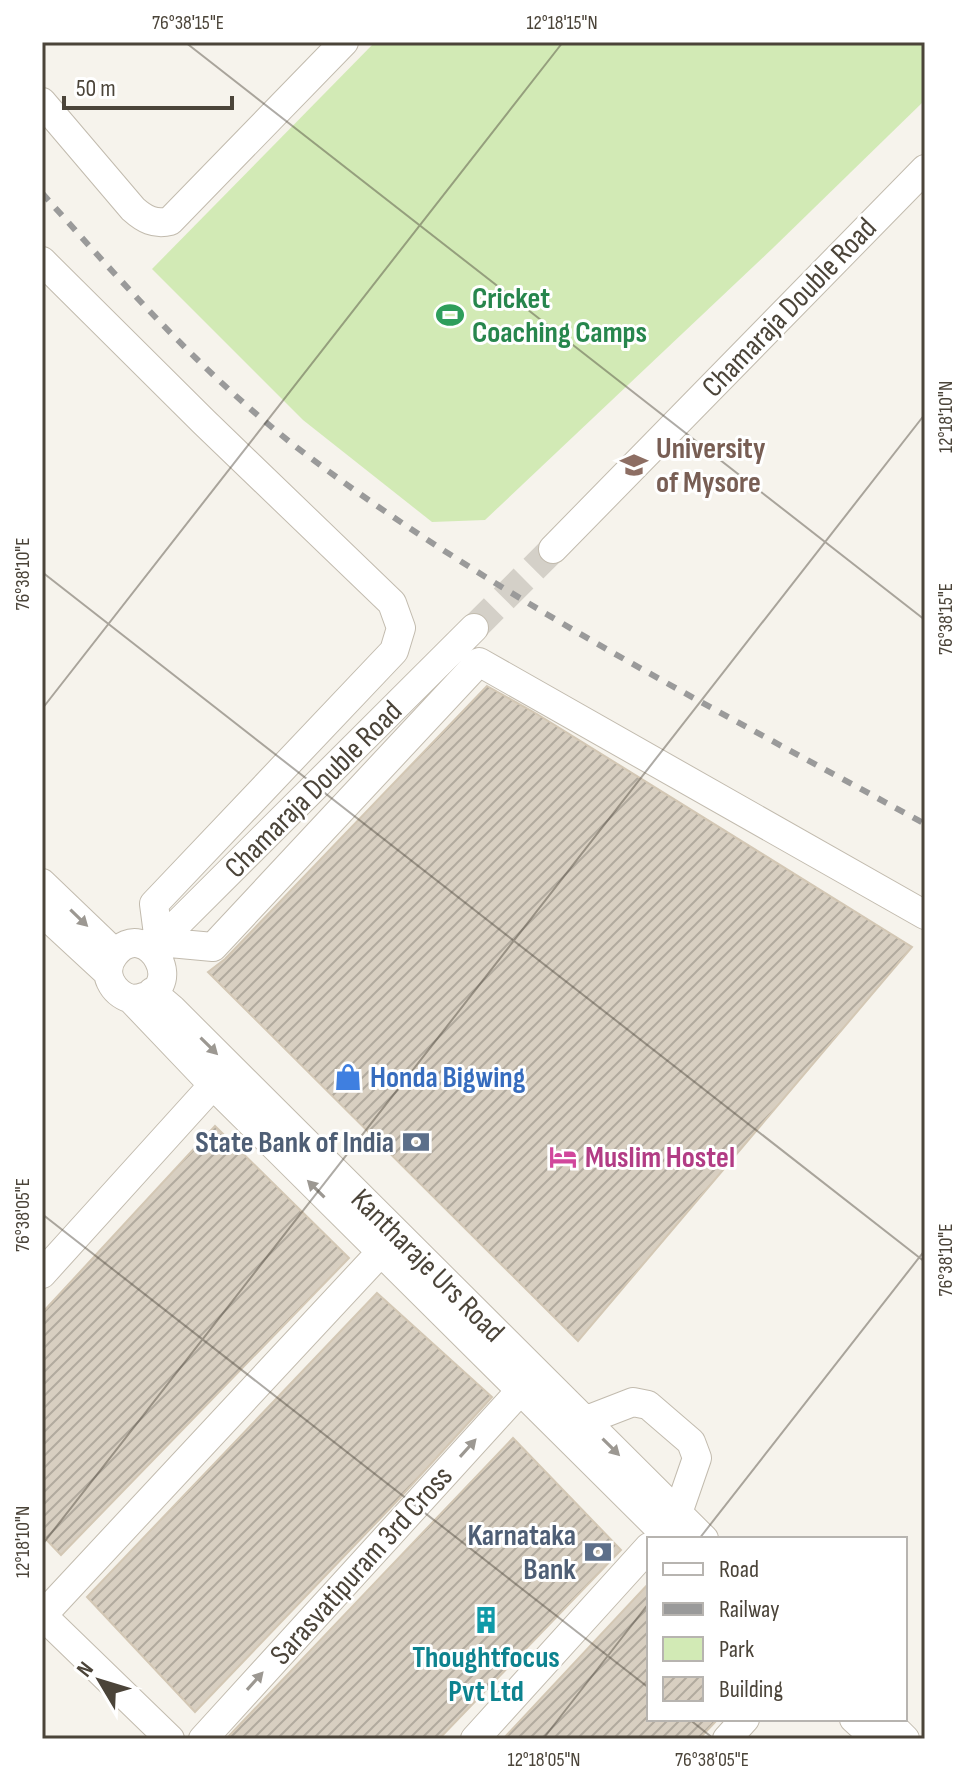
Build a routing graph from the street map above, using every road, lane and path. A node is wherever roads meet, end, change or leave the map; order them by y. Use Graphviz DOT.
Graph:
graph roads {
  1 [pos="344,42"];
  2 [pos="42,102"];
  3 [pos="925,169"];
  4 [pos="42,261"];
  5 [pos="553,549"];
  6 [pos="474,628"];
  7 [pos="42,883"];
  8 [pos="42,912"];
  9 [pos="925,915"];
  10 [pos="155,946"];
  11 [pos="112,963"];
  12 [pos="142,996"];
  13 [pos="213,1085"];
  14 [pos="380,1253"];
  15 [pos="42,1274"];
  16 [pos="528,1382"];
  17 [pos="584,1421"];
  18 [pos="663,1534"];
  19 [pos="688,1537"];
  20 [pos="647,1551"];
  21 [pos="42,1616"];
  22 [pos="743,1721"];
  23 [pos="856,1721"];
  24 [pos="887,1721"];
  25 [pos="170,1739"];
  26 [pos="203,1739"];
  27 [pos="475,1739"];
  28 [pos="727,1739"];
  29 [pos="876,1739"];
  30 [pos="905,1739"];
  1 -- 2 [label="street"];
  3 -- 5 [label="street, Chamaraja Double Road"];
  4 -- 10 [label="street"];
  6 -- 10 [label="street, Chamaraja Double Road"];
  7 -- 11 [label="street, one-way"];
  8 -- 11 [label="street"];
  9 -- 10 [label="street"];
  10 -- 11 [label="street"];
  10 -- 12 [label="street"];
  11 -- 12 [label="street"];
  12 -- 13 [label="street, Kantharaje Urs Road"];
  12 -- 16 [label="street, Kantharaje Urs Road, one-way"];
  14 -- 13 [label="street, Kantharaje Urs Road, one-way"];
  13 -- 15 [label="street"];
  14 -- 16 [label="street, Kantharaje Urs Road"];
  14 -- 21 [label="street"];
  16 -- 17 [label="street, Kantharaje Urs Road"];
  16 -- 18 [label="street, Kantharaje Urs Road"];
  26 -- 16 [label="street, Sarasvatipuram 3rd Cross, one-way"];
  17 -- 18 [label="street, Kantharaje Urs Road, one-way"];
  17 -- 18 [label="street"];
  18 -- 19 [label="street, Kantharaje Urs Road"];
  20 -- 27 [label="street"];
  21 -- 25 [label="street"];
  22 -- 28 [label="street"];
  23 -- 29 [label="street"];
  24 -- 30 [label="street"];
}
